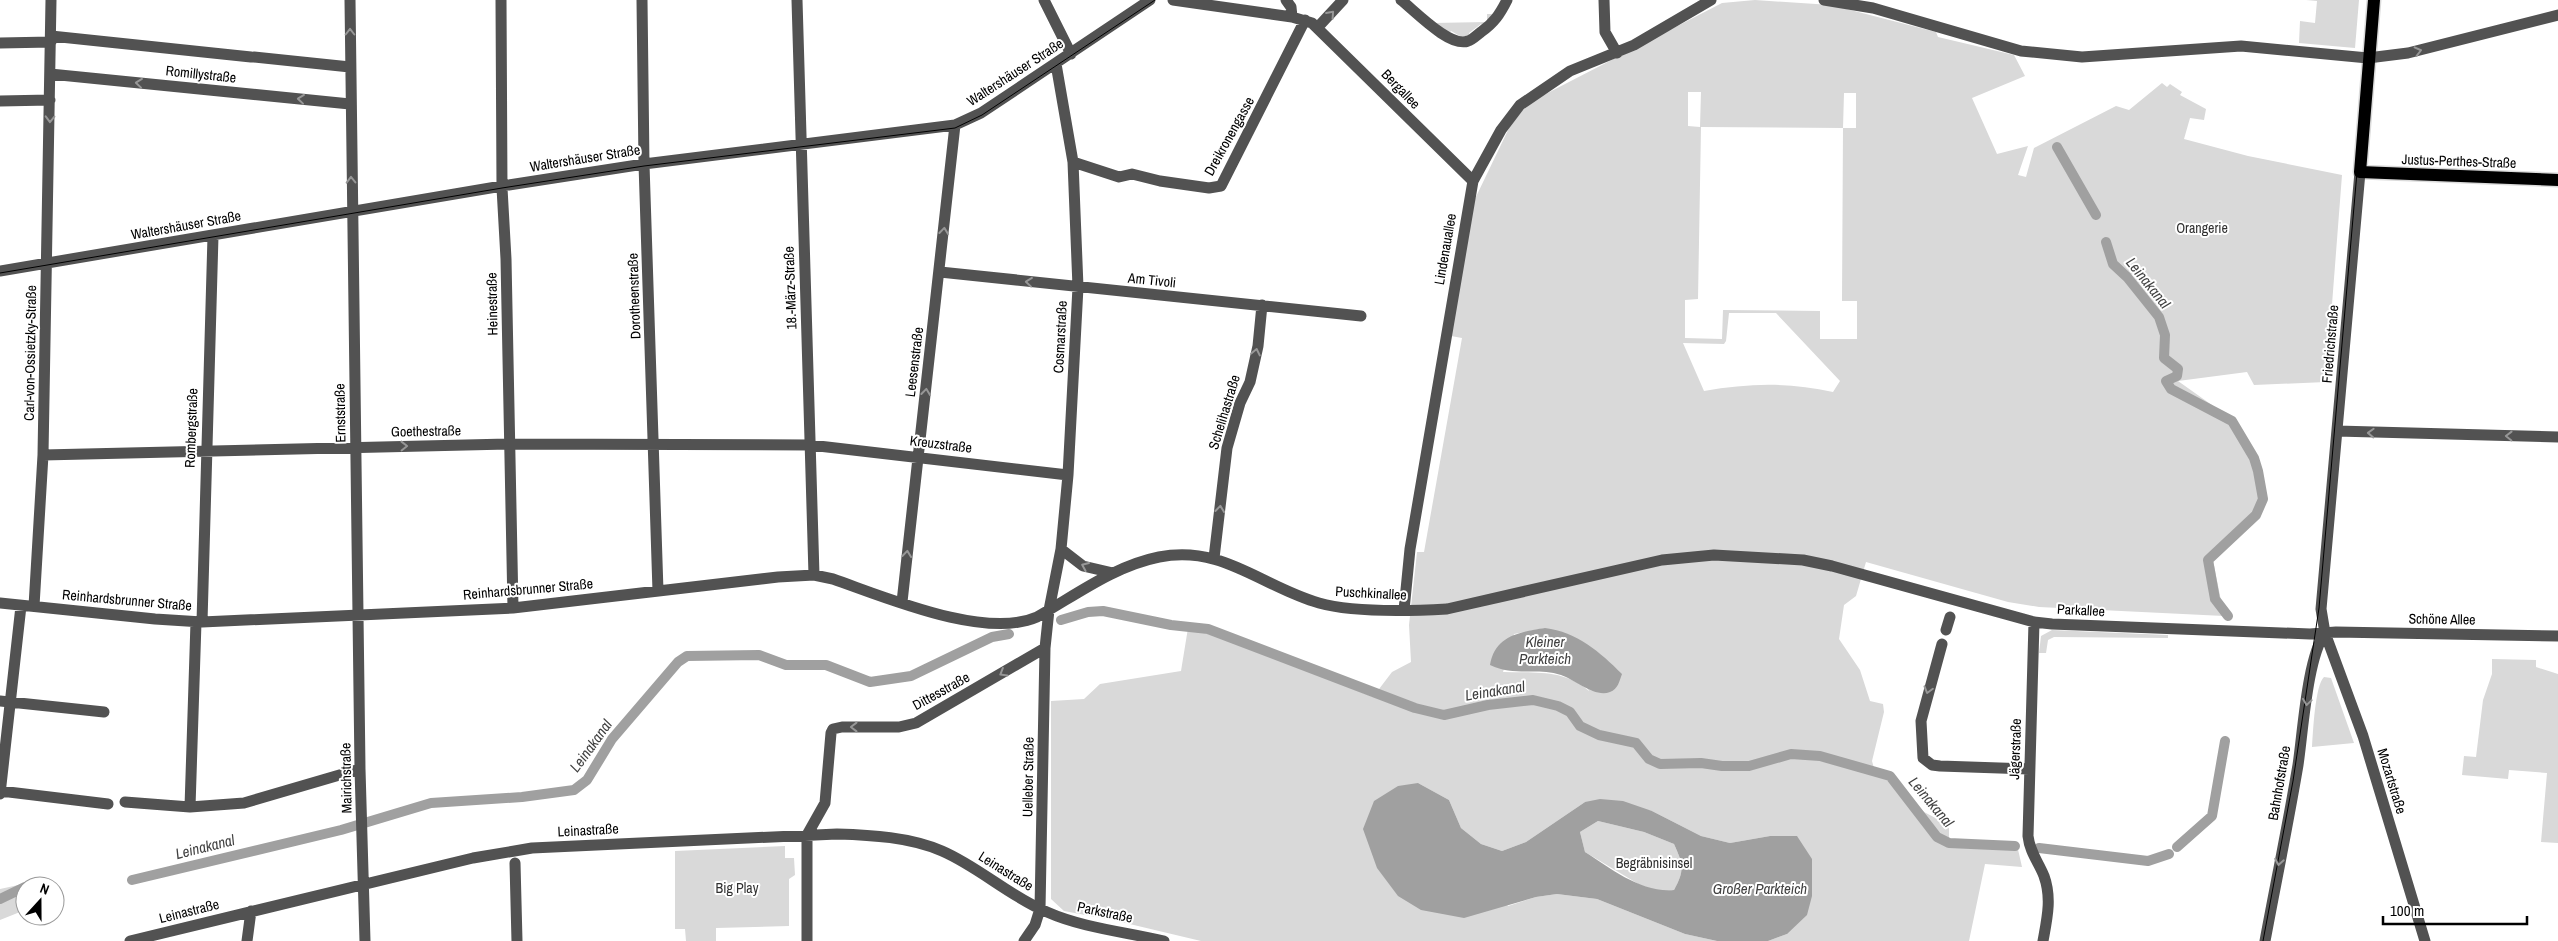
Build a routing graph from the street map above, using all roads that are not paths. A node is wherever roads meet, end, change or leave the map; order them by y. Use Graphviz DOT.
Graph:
graph roads {
  1 [pos="51,0"];
  2 [pos="350,0"];
  3 [pos="501,0"];
  4 [pos="642,0"];
  5 [pos="797,0"];
  6 [pos="1044,0"];
  7 [pos="1173,0"];
  8 [pos="1286,0"];
  9 [pos="1343,0"];
  10 [pos="1401,0"];
  11 [pos="1507,0"];
  12 [pos="1604,0"];
  13 [pos="1711,0"];
  14 [pos="1824,0"];
  15 [pos="2374,0"];
  16 [pos="1147,2"];
  17 [pos="1695,4"];
  18 [pos="2558,15"];
  19 [pos="1292,17"];
  20 [pos="1305,20"];
  21 [pos="1318,27"];
  22 [pos="51,39"];
  23 [pos="0,43"];
  24 [pos="1617,53"];
  25 [pos="1072,54"];
  26 [pos="2369,58"];
  27 [pos="1056,64"];
  28 [pos="350,66"];
  29 [pos="50,74"];
  30 [pos="50,100"];
  31 [pos="0,101"];
  32 [pos="350,104"];
  33 [pos="955,125"];
  34 [pos="801,144"];
  35 [pos="1073,162"];
  36 [pos="644,164"];
  37 [pos="2360,172"];
  38 [pos="2558,180"];
  39 [pos="1473,182"];
  40 [pos="502,186"];
  41 [pos="352,210"];
  42 [pos="212,236"];
  43 [pos="47,264"];
  44 [pos="0,271"];
  45 [pos="940,272"];
  46 [pos="1078,288"];
  47 [pos="1262,305"];
  48 [pos="1361,316"];
  49 [pos="2337,431"];
  50 [pos="2558,437"];
  51 [pos="508,444"];
  52 [pos="654,444"];
  53 [pos="810,445"];
  54 [pos="355,448"];
  55 [pos="205,451"];
  56 [pos="43,455"];
  57 [pos="918,456"];
  58 [pos="1068,475"];
  59 [pos="1061,549"];
  60 [pos="1214,558"];
  61 [pos="1843,569"];
  62 [pos="1113,573"];
  63 [pos="814,575"];
  64 [pos="658,591"];
  65 [pos="902,602"];
  66 [pos="0,603"];
  67 [pos="21,606"];
  68 [pos="34,606"];
  69 [pos="512,608"];
  70 [pos="1049,610"];
  71 [pos="1404,610"];
  72 [pos="359,615"];
  73 [pos="1950,617"];
  74 [pos="199,622"];
  75 [pos="2034,622"];
  76 [pos="1946,630"];
  77 [pos="2325,633"];
  78 [pos="2558,636"];
  79 [pos="1942,644"];
  80 [pos="1045,648"];
  81 [pos="5,702"];
  82 [pos="104,712"];
  83 [pos="360,768"];
  84 [pos="2029,769"];
  85 [pos="0,792"];
  86 [pos="125,802"];
  87 [pos="108,804"];
  88 [pos="190,808"];
  89 [pos="807,835"];
  90 [pos="515,863"];
  91 [pos="364,885"];
  92 [pos="1040,909"];
  93 [pos="251,911"];
  94 [pos="130,941"];
  95 [pos="247,941"];
  96 [pos="365,941"];
  97 [pos="517,941"];
  98 [pos="807,941"];
  99 [pos="1024,941"];
  100 [pos="1164,941"];
  101 [pos="2043,941"];
  102 [pos="2265,941"];
  103 [pos="2425,941"];
  1 -- 22 [label="street, Carl-von-Ossietzky-Straße"];
  28 -- 2 [label="street, Ernststraße, one-way"];
  3 -- 40 [label="street, Heinestraße"];
  4 -- 36 [label="street, Dorotheenstraße"];
  5 -- 34 [label="street, 18.-März-Straße"];
  6 -- 25 [label="street"];
  7 -- 19 [label="street, Bergallee"];
  8 -- 19 [label="street"];
  21 -- 9 [label="street, one-way"];
  10 -- 11 [label="street"];
  12 -- 24 [label="street"];
  13 -- 17 [label="street, Lindenauallee"];
  14 -- 26 [label="street"];
  15 -- 26 [label="main road, Friedrichstraße"];
  16 -- 25 [label="street, Waltershäuser Straße"];
  17 -- 24 [label="street, Lindenauallee"];
  26 -- 18 [label="street, one-way"];
  19 -- 20 [label="street, Bergallee"];
  20 -- 21 [label="street, Bergallee"];
  20 -- 35 [label="street, Dreikronengasse"];
  21 -- 39 [label="street, Bergallee"];
  22 -- 23 [label="street"];
  22 -- 28 [label="street, Romillystraße"];
  22 -- 29 [label="street, Carl-von-Ossietzky-Straße"];
  24 -- 39 [label="street, Lindenauallee"];
  25 -- 27 [label="street, Waltershäuser Straße"];
  26 -- 37 [label="main road, Friedrichstraße"];
  27 -- 33 [label="street, Waltershäuser Straße"];
  27 -- 35 [label="street, Cosmarstraße"];
  28 -- 32 [label="street, Ernststraße"];
  29 -- 30 [label="street, Carl-von-Ossietzky-Straße"];
  32 -- 29 [label="street, Romillystraße, one-way"];
  30 -- 31 [label="street"];
  30 -- 43 [label="street, Carl-von-Ossietzky-Straße, one-way"];
  41 -- 32 [label="street, Ernststraße, one-way"];
  33 -- 34 [label="street, Waltershäuser Straße"];
  45 -- 33 [label="street, Leesenstraße, one-way"];
  34 -- 36 [label="street, Waltershäuser Straße"];
  34 -- 53 [label="street, 18.-März-Straße"];
  35 -- 46 [label="street, Cosmarstraße"];
  36 -- 40 [label="street, Waltershäuser Straße"];
  36 -- 52 [label="street, Dorotheenstraße"];
  37 -- 38 [label="main road, Justus-Perthes-Straße"];
  37 -- 49 [label="street, Friedrichstraße"];
  39 -- 71 [label="street, Lindenauallee"];
  40 -- 41 [label="street, Waltershäuser Straße"];
  40 -- 51 [label="street, Heinestraße"];
  41 -- 42 [label="street, Waltershäuser Straße"];
  41 -- 54 [label="street, Ernststraße"];
  42 -- 43 [label="street, Waltershäuser Straße"];
  42 -- 55 [label="street, Rombergstraße"];
  43 -- 44 [label="street, Waltershäuser Straße"];
  43 -- 56 [label="street, Carl-von-Ossietzky-Straße"];
  46 -- 45 [label="street, Am Tivoli, one-way"];
  57 -- 45 [label="street, Leesenstraße, one-way"];
  46 -- 47 [label="street, Am Tivoli"];
  46 -- 58 [label="street, Cosmarstraße"];
  47 -- 48 [label="street, Am Tivoli"];
  60 -- 47 [label="street, Schelihastraße, one-way"];
  50 -- 49 [label="street, one-way"];
  49 -- 77 [label="street, Friedrichstraße"];
  51 -- 52 [label="street, Goethestraße"];
  54 -- 51 [label="street, Goethestraße, one-way"];
  51 -- 69 [label="street, Heinestraße"];
  52 -- 53 [label="street, Goethestraße"];
  52 -- 64 [label="street, Dorotheenstraße"];
  53 -- 57 [label="street, Kreuzstraße"];
  53 -- 63 [label="street, 18.-März-Straße"];
  54 -- 55 [label="street, Goethestraße"];
  54 -- 72 [label="street, Ernststraße"];
  55 -- 56 [label="street, Goethestraße"];
  55 -- 74 [label="street, Rombergstraße"];
  56 -- 68 [label="street, Carl-von-Ossietzky-Straße"];
  57 -- 58 [label="street, Kreuzstraße"];
  65 -- 57 [label="street, Leesenstraße, one-way"];
  58 -- 59 [label="street, Cosmarstraße"];
  62 -- 59 [label="street, one-way"];
  59 -- 70 [label="street, Cosmarstraße"];
  60 -- 62 [label="street, Puschkinallee"];
  60 -- 71 [label="street, Puschkinallee"];
  61 -- 71 [label="street, Puschkinallee"];
  61 -- 75 [label="street, Parkallee"];
  62 -- 70 [label="street, Puschkinallee"];
  63 -- 64 [label="street, Reinhardsbrunner Straße"];
  63 -- 65 [label="street, Reinhardsbrunner Straße"];
  64 -- 69 [label="street, Reinhardsbrunner Straße"];
  65 -- 70 [label="street, Reinhardsbrunner Straße"];
  66 -- 67 [label="street, Reinhardsbrunner Straße"];
  67 -- 68 [label="street, Reinhardsbrunner Straße"];
  67 -- 81 [label="street"];
  68 -- 74 [label="street, Reinhardsbrunner Straße"];
  69 -- 72 [label="street, Reinhardsbrunner Straße"];
  70 -- 80 [label="street, Uelleber Straße"];
  72 -- 74 [label="street, Reinhardsbrunner Straße"];
  72 -- 83 [label="street, Mairichstraße"];
  73 -- 76 [label="street"];
  74 -- 88 [label="street, Rombergstraße"];
  75 -- 77 [label="street, Parkallee"];
  75 -- 84 [label="street, Jägerstraße"];
  77 -- 78 [label="street, Schöne Allee"];
  77 -- 102 [label="street, Bahnhofstraße, one-way"];
  77 -- 103 [label="street, Mozartstraße"];
  79 -- 84 [label="street, one-way"];
  80 -- 89 [label="street, Dittesstraße, one-way"];
  80 -- 92 [label="street, Uelleber Straße"];
  81 -- 82 [label="street"];
  81 -- 85 [label="street"];
  83 -- 88 [label="street"];
  83 -- 91 [label="street, Mairichstraße"];
  84 -- 101 [label="street, Jägerstraße"];
  85 -- 87 [label="street"];
  86 -- 88 [label="street"];
  89 -- 91 [label="street, Leinastraße"];
  89 -- 92 [label="street, Leinastraße"];
  89 -- 98 [label="street"];
  90 -- 97 [label="street"];
  91 -- 93 [label="street, Leinastraße"];
  91 -- 96 [label="street, Mairichstraße"];
  92 -- 99 [label="street, Uelleber Straße"];
  92 -- 100 [label="street, Parkstraße"];
  93 -- 94 [label="street, Leinastraße"];
  93 -- 95 [label="street"];
}
